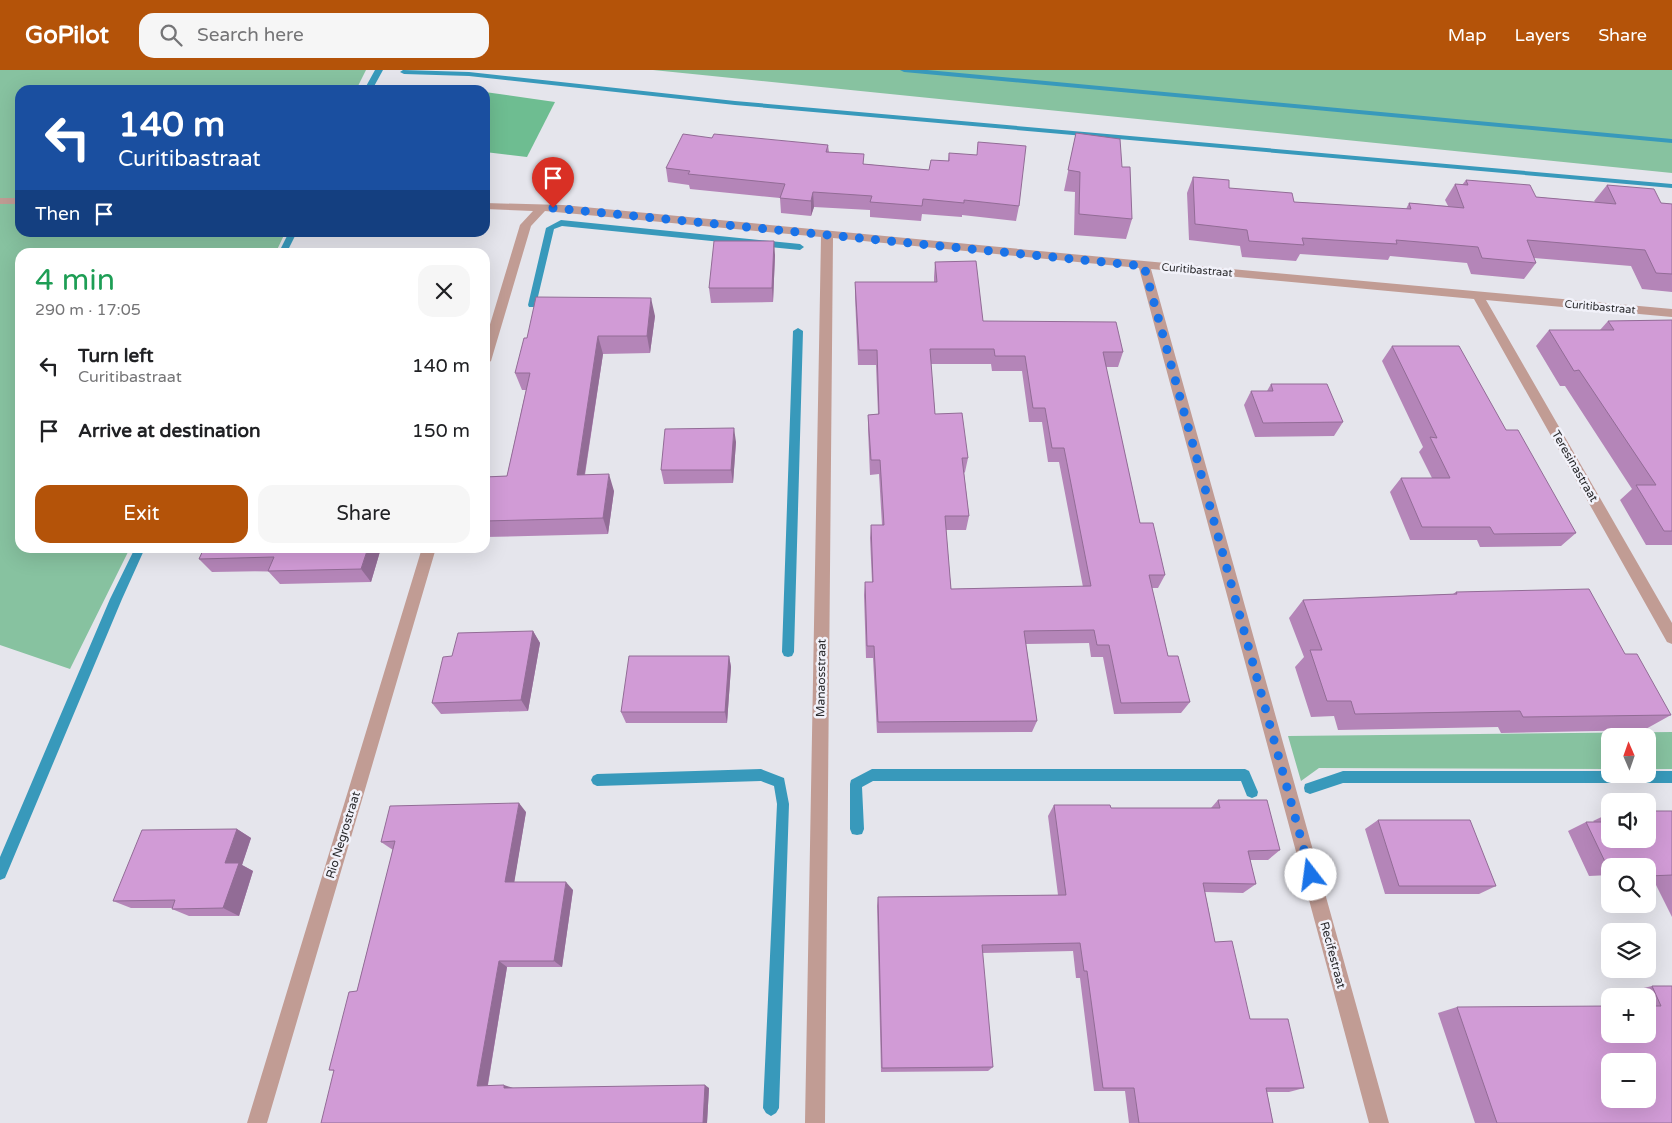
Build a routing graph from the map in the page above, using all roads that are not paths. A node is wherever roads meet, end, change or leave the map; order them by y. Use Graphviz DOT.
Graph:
graph roads {
  1 [pos="0,201"];
  2 [pos="15,201"];
  3 [pos="490,206"];
  4 [pos="542,207"];
  5 [pos="827,233"];
  6 [pos="1144,266"];
  7 [pos="1478,296"];
  8 [pos="1672,313"];
  9 [pos="490,344"];
  10 [pos="428,553"];
  11 [pos="1672,637"];
  12 [pos="257,1123"];
  13 [pos="815,1123"];
  14 [pos="1379,1123"];
  1 -- 2 [label="street"];
  3 -- 4 [label="street, Curitibastraat"];
  4 -- 5 [label="street, Curitibastraat"];
  4 -- 9 [label="street"];
  5 -- 6 [label="street, Curitibastraat"];
  5 -- 13 [label="street, Manaosstraat"];
  6 -- 7 [label="street, Curitibastraat"];
  6 -- 14 [label="street, Recifestraat"];
  7 -- 8 [label="street, Curitibastraat"];
  7 -- 11 [label="street, Teresinastraat"];
  10 -- 12 [label="street, Rio Negrostraat"];
}
